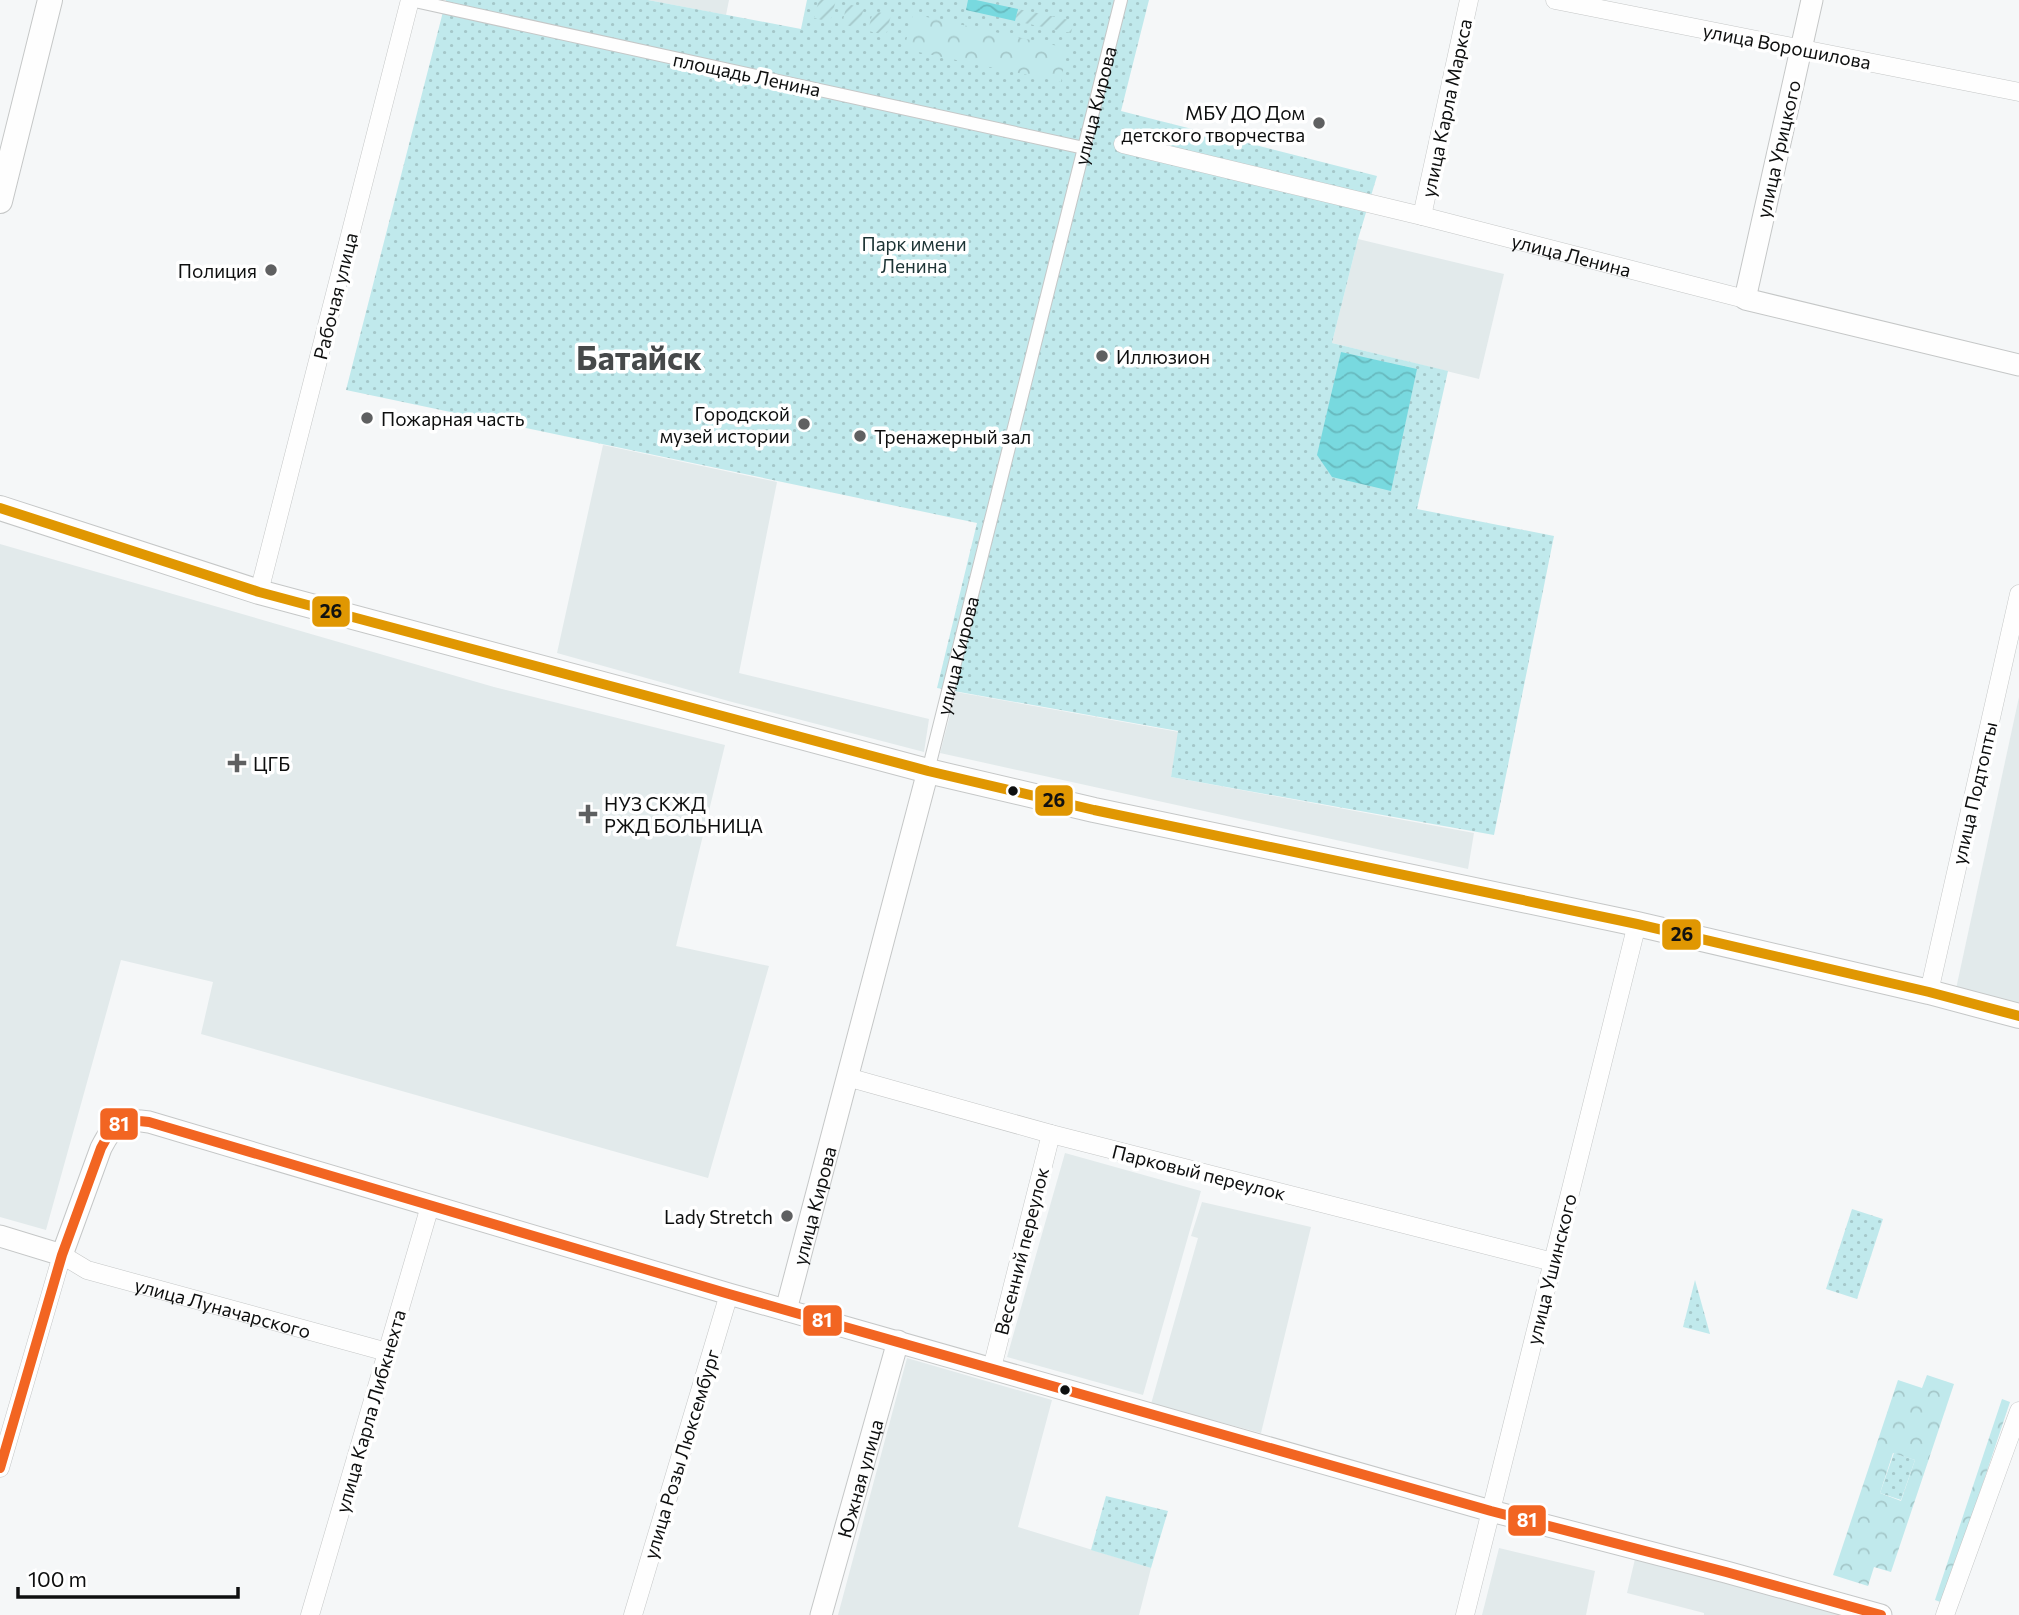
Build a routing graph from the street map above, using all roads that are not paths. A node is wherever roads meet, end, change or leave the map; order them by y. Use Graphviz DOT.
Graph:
graph roads {
  1 [pos="50,0"];
  2 [pos="410,0"];
  3 [pos="1121,0"];
  4 [pos="1469,0"];
  5 [pos="1555,0"];
  6 [pos="1812,0"];
  7 [pos="1801,49"];
  8 [pos="2019,92"];
  9 [pos="1124,144"];
  10 [pos="1084,148"];
  11 [pos="0,201"];
  12 [pos="1422,216"];
  13 [pos="1745,299"];
  14 [pos="2019,365"];
  15 [pos="0,508"];
  16 [pos="259,592"];
  17 [pos="2019,594"];
  18 [pos="928,771"];
  19 [pos="1637,924"];
  20 [pos="1929,992"];
  21 [pos="2019,1016"];
  22 [pos="847,1077"];
  23 [pos="1051,1133"];
  24 [pos="430,1206"];
  25 [pos="0,1236"];
  26 [pos="62,1255"];
  27 [pos="1553,1262"];
  28 [pos="729,1294"];
  29 [pos="786,1310"];
  30 [pos="898,1341"];
  31 [pos="387,1352"];
  32 [pos="992,1368"];
  33 [pos="2019,1411"];
  34 [pos="0,1468"];
  35 [pos="1491,1511"];
  36 [pos="310,1615"];
  37 [pos="633,1615"];
  38 [pos="821,1615"];
  39 [pos="1465,1615"];
  40 [pos="1881,1615"];
  41 [pos="1945,1615"];
  1 -- 11 [label="main road"];
  2 -- 10 [label="street, площадь Ленина"];
  2 -- 16 [label="street, Рабочая улица"];
  3 -- 10 [label="street, улица Кирова"];
  4 -- 12 [label="street, улица Карла Маркса"];
  5 -- 7 [label="street, улица Ворошилова"];
  6 -- 7 [label="street, улица Урицкого"];
  7 -- 8 [label="street, улица Ворошилова"];
  7 -- 13 [label="street, улица Урицкого"];
  9 -- 12 [label="street, улица Ленина"];
  10 -- 18 [label="street, улица Кирова"];
  12 -- 13 [label="street, улица Ленина"];
  13 -- 14 [label="street, улица Ленина"];
  15 -- 16 [label="main road"];
  16 -- 18 [label="main road"];
  17 -- 20 [label="street, улица Подтопты"];
  18 -- 19 [label="main road"];
  18 -- 22 [label="street, улица Кирова"];
  19 -- 20 [label="main road"];
  19 -- 27 [label="street, улица Ушинского"];
  20 -- 21 [label="main road"];
  22 -- 23 [label="street, Парковый переулок"];
  22 -- 29 [label="street, улица Кирова"];
  23 -- 27 [label="street, Парковый переулок"];
  23 -- 32 [label="street, Весенний переулок"];
  24 -- 26 [label="street"];
  24 -- 28 [label="street"];
  24 -- 31 [label="street, улица Карла Либкнехта"];
  25 -- 26 [label="street, улица Луначарского"];
  26 -- 31 [label="street, улица Луначарского"];
  26 -- 34 [label="street"];
  27 -- 35 [label="street, улица Ушинского"];
  28 -- 29 [label="street"];
  28 -- 37 [label="street, улица Розы Люксембург"];
  29 -- 30 [label="street"];
  30 -- 32 [label="street"];
  30 -- 38 [label="street, Южная улица"];
  31 -- 36 [label="street, улица Карла Либкнехта"];
  32 -- 35 [label="street"];
  33 -- 41 [label="street"];
  35 -- 39 [label="street, улица Ушинского"];
  35 -- 40 [label="street"];
}
